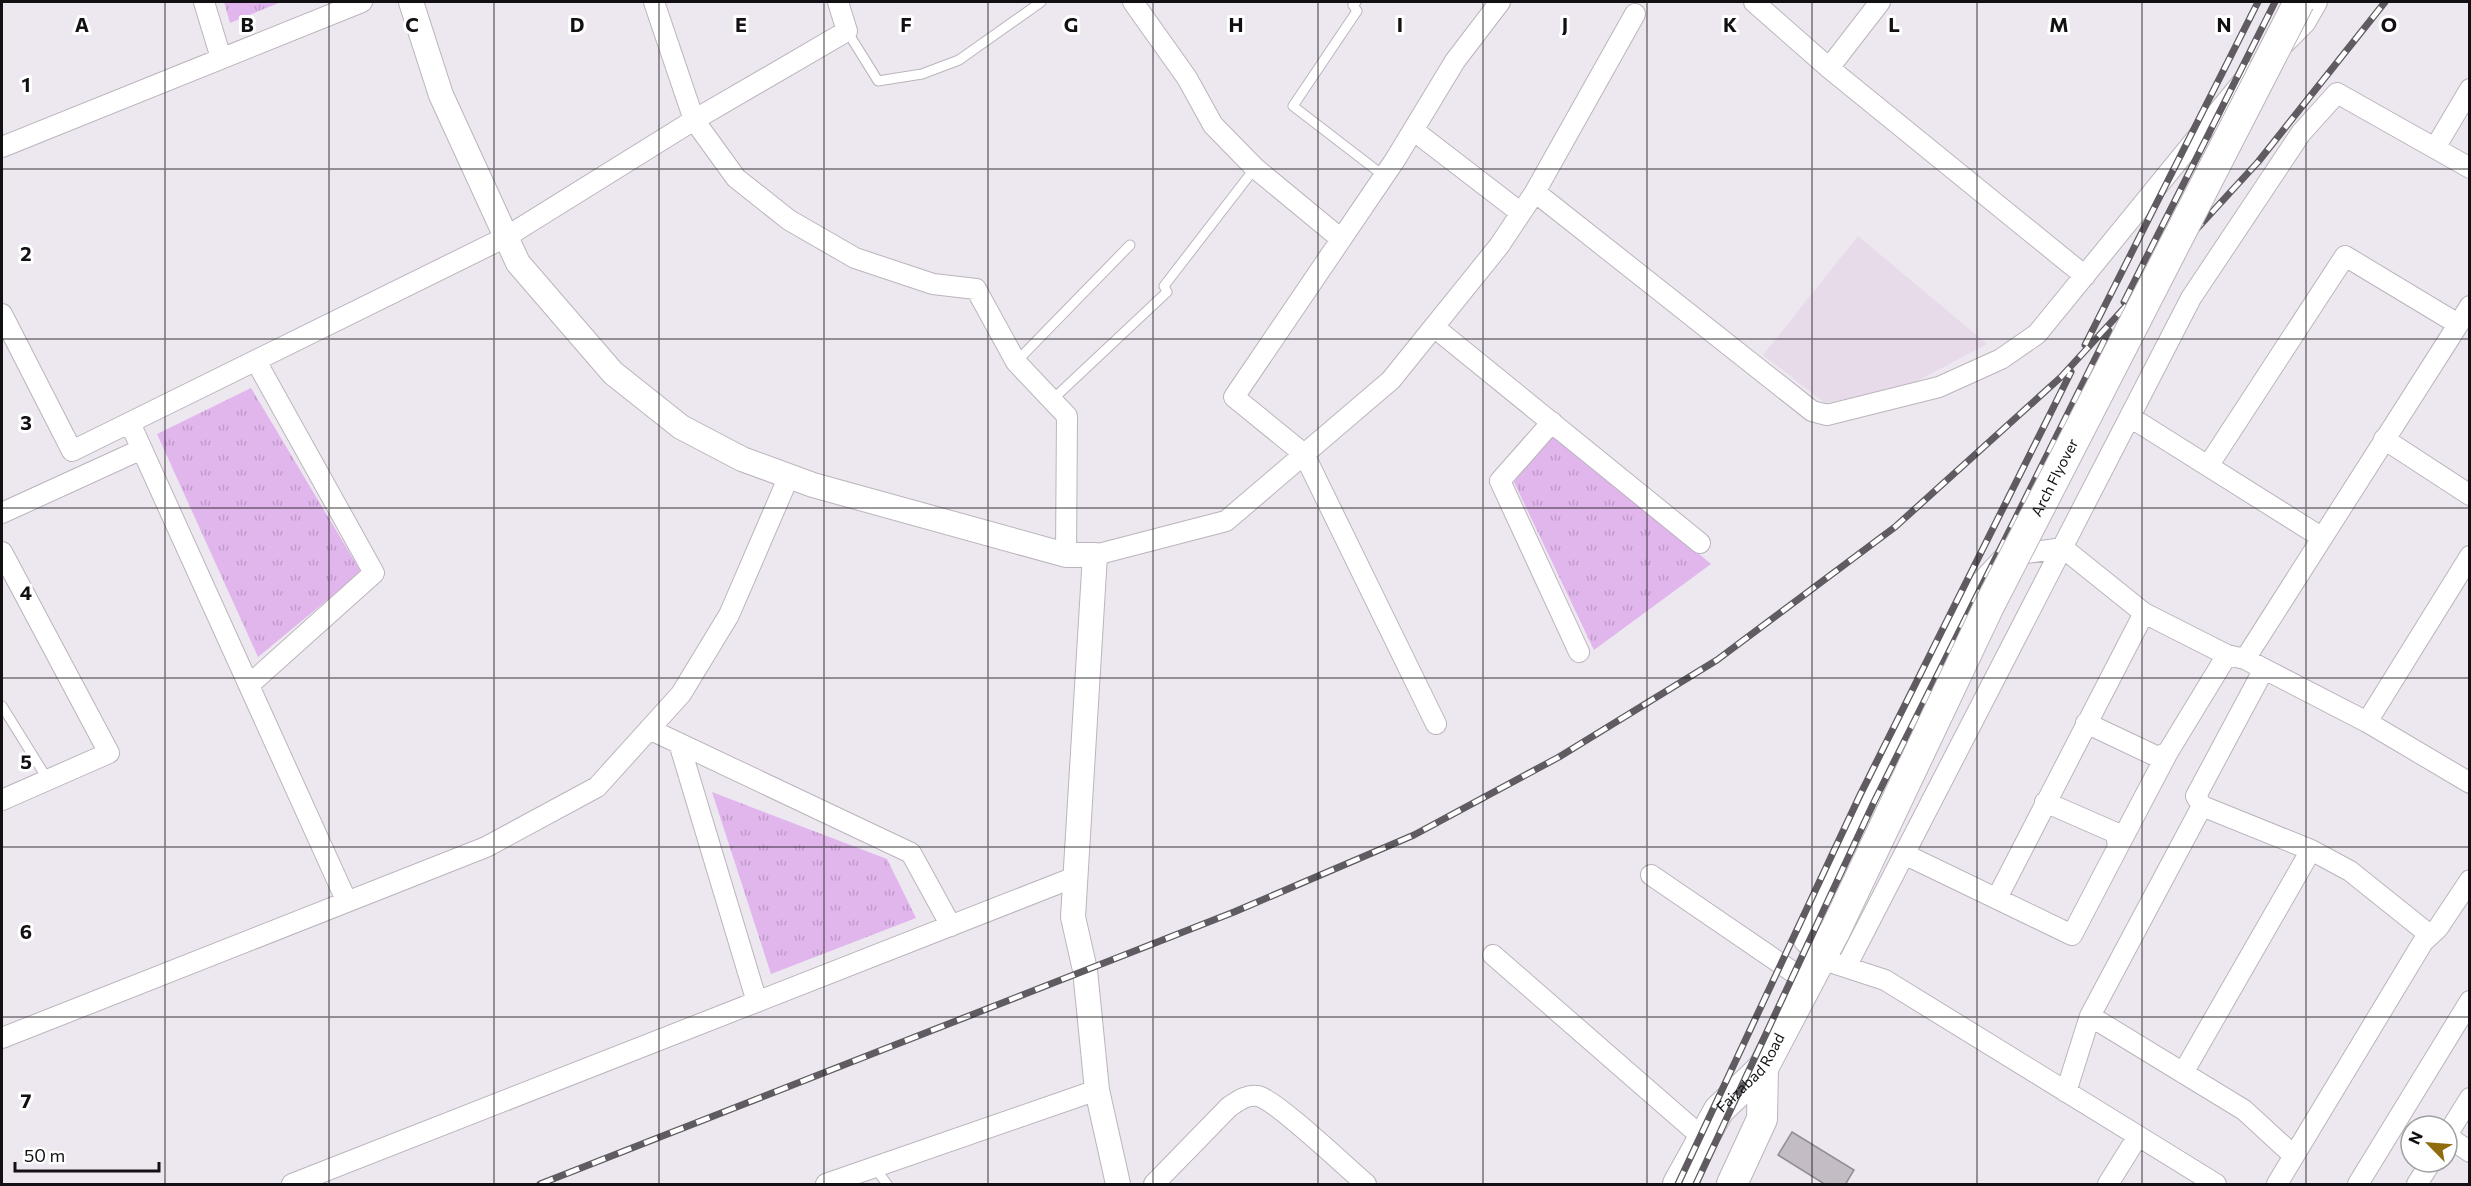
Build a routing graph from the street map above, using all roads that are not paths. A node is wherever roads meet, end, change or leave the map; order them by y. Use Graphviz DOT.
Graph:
graph roads {
  1 [pos="204,2"];
  2 [pos="362,2"];
  3 [pos="411,2"];
  4 [pos="654,2"];
  5 [pos="838,2"];
  6 [pos="1133,2"];
  7 [pos="1356,2"];
  8 [pos="1500,2"];
  9 [pos="1754,2"];
  10 [pos="1880,2"];
  11 [pos="2284,2"];
  12 [pos="2299,2"];
  13 [pos="2317,2"];
  14 [pos="1037,3"];
  15 [pos="1635,14"];
  16 [pos="847,32"];
  17 [pos="221,58"];
  18 [pos="1829,68"];
  19 [pos="2244,80"];
  20 [pos="2469,88"];
  21 [pos="694,120"];
  22 [pos="1413,130"];
  23 [pos="2,147"];
  24 [pos="2435,148"];
  25 [pos="1255,168"];
  26 [pos="2469,168"];
  27 [pos="1384,176"];
  28 [pos="1535,192"];
  29 [pos="1521,213"];
  30 [pos="506,237"];
  31 [pos="1341,239"];
  32 [pos="1130,245"];
  33 [pos="2085,276"];
  34 [pos="2469,306"];
  35 [pos="2,314"];
  36 [pos="2458,324"];
  37 [pos="1434,327"];
  38 [pos="256,361"];
  39 [pos="1016,362"];
  40 [pos="1052,400"];
  41 [pos="2130,417"];
  42 [pos="1552,422"];
  43 [pos="130,423"];
  44 [pos="2384,439"];
  45 [pos="142,449"];
  46 [pos="1304,454"];
  47 [pos="2208,466"];
  48 [pos="789,476"];
  49 [pos="2469,495"];
  50 [pos="2,513"];
  51 [pos="2322,537"];
  52 [pos="1700,543"];
  53 [pos="2063,548"];
  54 [pos="2,552"];
  55 [pos="1066,555"];
  56 [pos="1095,555"];
  57 [pos="2469,556"];
  58 [pos="2144,613"];
  59 [pos="1580,652"];
  60 [pos="2236,657"];
  61 [pos="2264,669"];
  62 [pos="249,685"];
  63 [pos="2,706"];
  64 [pos="2367,722"];
  65 [pos="2086,723"];
  66 [pos="1436,724"];
  67 [pos="649,729"];
  68 [pos="679,743"];
  69 [pos="2168,752"];
  70 [pos="48,780"];
  71 [pos="2469,783"];
  72 [pos="2,800"];
  73 [pos="2045,802"];
  74 [pos="2202,806"];
  75 [pos="2118,848"];
  76 [pos="2311,850"];
  77 [pos="1904,854"];
  78 [pos="1652,875"];
  79 [pos="1076,877"];
  80 [pos="2469,880"];
  81 [pos="1996,898"];
  82 [pos="347,902"];
  83 [pos="951,926"];
  84 [pos="2430,935"];
  85 [pos="1492,955"];
  86 [pos="1825,970"];
  87 [pos="2469,1001"];
  88 [pos="757,1002"];
  89 [pos="2090,1016"];
  90 [pos="2,1038"];
  91 [pos="1763,1068"];
  92 [pos="2183,1073"];
  93 [pos="1097,1090"];
  94 [pos="2066,1092"];
  95 [pos="2469,1098"];
  96 [pos="2459,1115"];
  97 [pos="2138,1136"];
  98 [pos="1703,1138"];
  99 [pos="2294,1156"];
  100 [pos="874,1168"];
  101 [pos="292,1185"];
  102 [pos="826,1185"];
  103 [pos="887,1185"];
  104 [pos="1118,1185"];
  105 [pos="1154,1185"];
  106 [pos="1366,1185"];
  107 [pos="1678,1185"];
  108 [pos="1732,1185"];
  109 [pos="2108,1185"];
  110 [pos="2216,1185"];
  111 [pos="2277,1185"];
  112 [pos="2358,1185"];
  1 -- 17 [label="street"];
  2 -- 17 [label="street"];
  3 -- 30 [label="street"];
  4 -- 21 [label="street"];
  5 -- 16 [label="street"];
  6 -- 25 [label="street"];
  7 -- 27 [label="lane"];
  8 -- 22 [label="street"];
  9 -- 18 [label="street"];
  10 -- 18 [label="street"];
  11 -- 19 [label="street"];
  12 -- 86 [label="main road, Arch Flyover, bridge"];
  13 -- 19 [label="street"];
  14 -- 16 [label="lane"];
  15 -- 28 [label="street"];
  16 -- 21 [label="street"];
  17 -- 23 [label="street"];
  18 -- 33 [label="street"];
  19 -- 33 [label="street"];
  20 -- 24 [label="street"];
  21 -- 30 [label="street"];
  21 -- 39 [label="street"];
  22 -- 27 [label="street"];
  22 -- 29 [label="street"];
  24 -- 26 [label="street"];
  24 -- 41 [label="street"];
  25 -- 31 [label="street"];
  25 -- 40 [label="lane"];
  27 -- 31 [label="street"];
  28 -- 29 [label="street"];
  28 -- 33 [label="street"];
  29 -- 37 [label="street"];
  30 -- 38 [label="street"];
  30 -- 48 [label="street"];
  31 -- 46 [label="street"];
  32 -- 39 [label="lane"];
  34 -- 36 [label="street"];
  35 -- 43 [label="street"];
  36 -- 44 [label="street"];
  36 -- 47 [label="street"];
  37 -- 42 [label="street"];
  37 -- 46 [label="street"];
  38 -- 43 [label="street"];
  38 -- 62 [label="street"];
  39 -- 40 [label="street"];
  40 -- 55 [label="street"];
  41 -- 47 [label="street"];
  41 -- 53 [label="street"];
  42 -- 52 [label="street"];
  42 -- 59 [label="street"];
  43 -- 45 [label="street"];
  44 -- 49 [label="street"];
  44 -- 51 [label="street"];
  45 -- 50 [label="street"];
  45 -- 62 [label="street"];
  46 -- 56 [label="street"];
  46 -- 66 [label="street"];
  47 -- 51 [label="street"];
  48 -- 55 [label="street"];
  48 -- 67 [label="street"];
  51 -- 60 [label="street"];
  53 -- 58 [label="street"];
  53 -- 77 [label="street"];
  53 -- 86 [label="street"];
  54 -- 70 [label="street"];
  55 -- 56 [label="street"];
  56 -- 79 [label="street"];
  57 -- 64 [label="street"];
  58 -- 60 [label="street"];
  58 -- 65 [label="street"];
  60 -- 61 [label="street"];
  60 -- 69 [label="street"];
  61 -- 64 [label="street"];
  61 -- 74 [label="street"];
  62 -- 82 [label="street"];
  63 -- 70 [label="lane"];
  64 -- 71 [label="street"];
  65 -- 69 [label="street"];
  65 -- 73 [label="street"];
  67 -- 68 [label="street"];
  67 -- 82 [label="street"];
  68 -- 83 [label="street"];
  68 -- 88 [label="street"];
  69 -- 75 [label="street"];
  70 -- 72 [label="street"];
  73 -- 75 [label="street"];
  73 -- 81 [label="street"];
  74 -- 76 [label="street"];
  74 -- 89 [label="street"];
  75 -- 81 [label="street"];
  76 -- 84 [label="street"];
  76 -- 92 [label="street"];
  77 -- 81 [label="street"];
  77 -- 86 [label="street"];
  78 -- 86 [label="street"];
  79 -- 83 [label="street"];
  79 -- 93 [label="street"];
  80 -- 84 [label="street"];
  82 -- 90 [label="street"];
  83 -- 88 [label="street"];
  84 -- 99 [label="street"];
  85 -- 98 [label="street"];
  86 -- 91 [label="main road, Faizabad Road"];
  86 -- 94 [label="street"];
  87 -- 112 [label="street"];
  88 -- 101 [label="street"];
  89 -- 92 [label="street"];
  89 -- 94 [label="street"];
  91 -- 98 [label="main road, Faizabad Road"];
  91 -- 108 [label="main road"];
  92 -- 99 [label="street"];
  93 -- 100 [label="street"];
  93 -- 104 [label="street"];
  94 -- 97 [label="street"];
  95 -- 96 [label="street"];
  97 -- 109 [label="street"];
  97 -- 110 [label="street"];
  98 -- 107 [label="main road, Faizabad Road"];
  99 -- 111 [label="street"];
  100 -- 102 [label="street"];
  100 -- 103 [label="lane"];
  105 -- 106 [label="street"];
}
